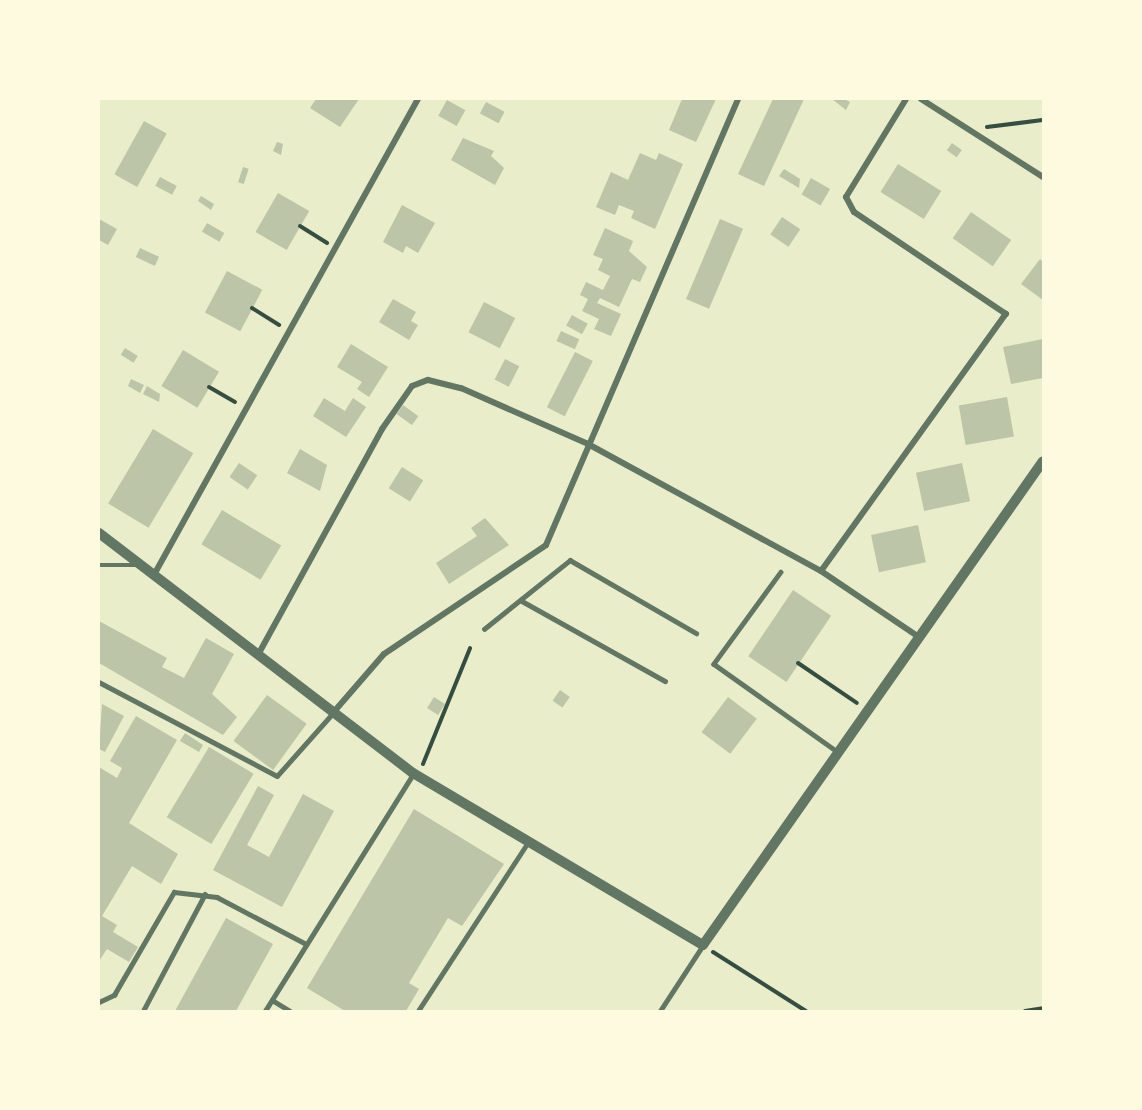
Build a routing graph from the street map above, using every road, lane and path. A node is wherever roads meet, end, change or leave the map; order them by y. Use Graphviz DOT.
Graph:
graph roads {
  1 [pos="418,99"];
  2 [pos="738,99"];
  3 [pos="906,99"];
  4 [pos="921,99"];
  5 [pos="1043,120"];
  6 [pos="966,128"];
  7 [pos="1043,177"];
  8 [pos="300,226"];
  9 [pos="328,243"];
  10 [pos="252,308"];
  11 [pos="280,325"];
  12 [pos="209,387"];
  13 [pos="235,402"];
  14 [pos="588,444"];
  15 [pos="1043,461"];
  16 [pos="99,533"];
  17 [pos="99,565"];
  18 [pos="152,571"];
  19 [pos="781,572"];
  20 [pos="821,572"];
  21 [pos="522,601"];
  22 [pos="484,629"];
  23 [pos="696,633"];
  24 [pos="919,637"];
  25 [pos="470,648"];
  26 [pos="259,653"];
  27 [pos="798,663"];
  28 [pos="665,681"];
  29 [pos="99,682"];
  30 [pos="867,710"];
  31 [pos="332,714"];
  32 [pos="838,752"];
  33 [pos="416,774"];
  34 [pos="528,842"];
  35 [pos="205,894"];
  36 [pos="306,944"];
  37 [pos="703,945"];
  38 [pos="272,1000"];
  39 [pos="99,1002"];
  40 [pos="1043,1008"];
  41 [pos="144,1011"];
  42 [pos="266,1011"];
  43 [pos="290,1011"];
  44 [pos="418,1011"];
  45 [pos="660,1011"];
  46 [pos="806,1011"];
  47 [pos="1025,1011"];
  1 -- 18 [label="street"];
  2 -- 14 [label="street"];
  3 -- 20 [label="street"];
  4 -- 6 [label="street"];
  5 -- 6 [label="path"];
  6 -- 7 [label="street"];
  8 -- 9 [label="path"];
  10 -- 11 [label="path"];
  12 -- 13 [label="path"];
  14 -- 20 [label="street"];
  14 -- 26 [label="street"];
  14 -- 31 [label="street"];
  15 -- 24 [label="street"];
  16 -- 18 [label="street"];
  17 -- 18 [label="lane"];
  18 -- 26 [label="street"];
  19 -- 32 [label="lane"];
  20 -- 24 [label="street"];
  21 -- 22 [label="lane"];
  21 -- 23 [label="lane"];
  21 -- 28 [label="lane"];
  24 -- 30 [label="street"];
  25 -- 33 [label="path"];
  26 -- 31 [label="street"];
  27 -- 30 [label="path"];
  29 -- 31 [label="lane"];
  30 -- 32 [label="street"];
  31 -- 33 [label="street"];
  32 -- 37 [label="street"];
  33 -- 34 [label="street"];
  33 -- 36 [label="lane"];
  34 -- 37 [label="street"];
  34 -- 44 [label="lane"];
  35 -- 36 [label="lane"];
  35 -- 39 [label="lane"];
  35 -- 41 [label="lane"];
  36 -- 38 [label="lane"];
  37 -- 45 [label="lane"];
  37 -- 46 [label="path"];
  38 -- 42 [label="lane"];
  38 -- 43 [label="lane"];
  40 -- 47 [label="path"];
}
